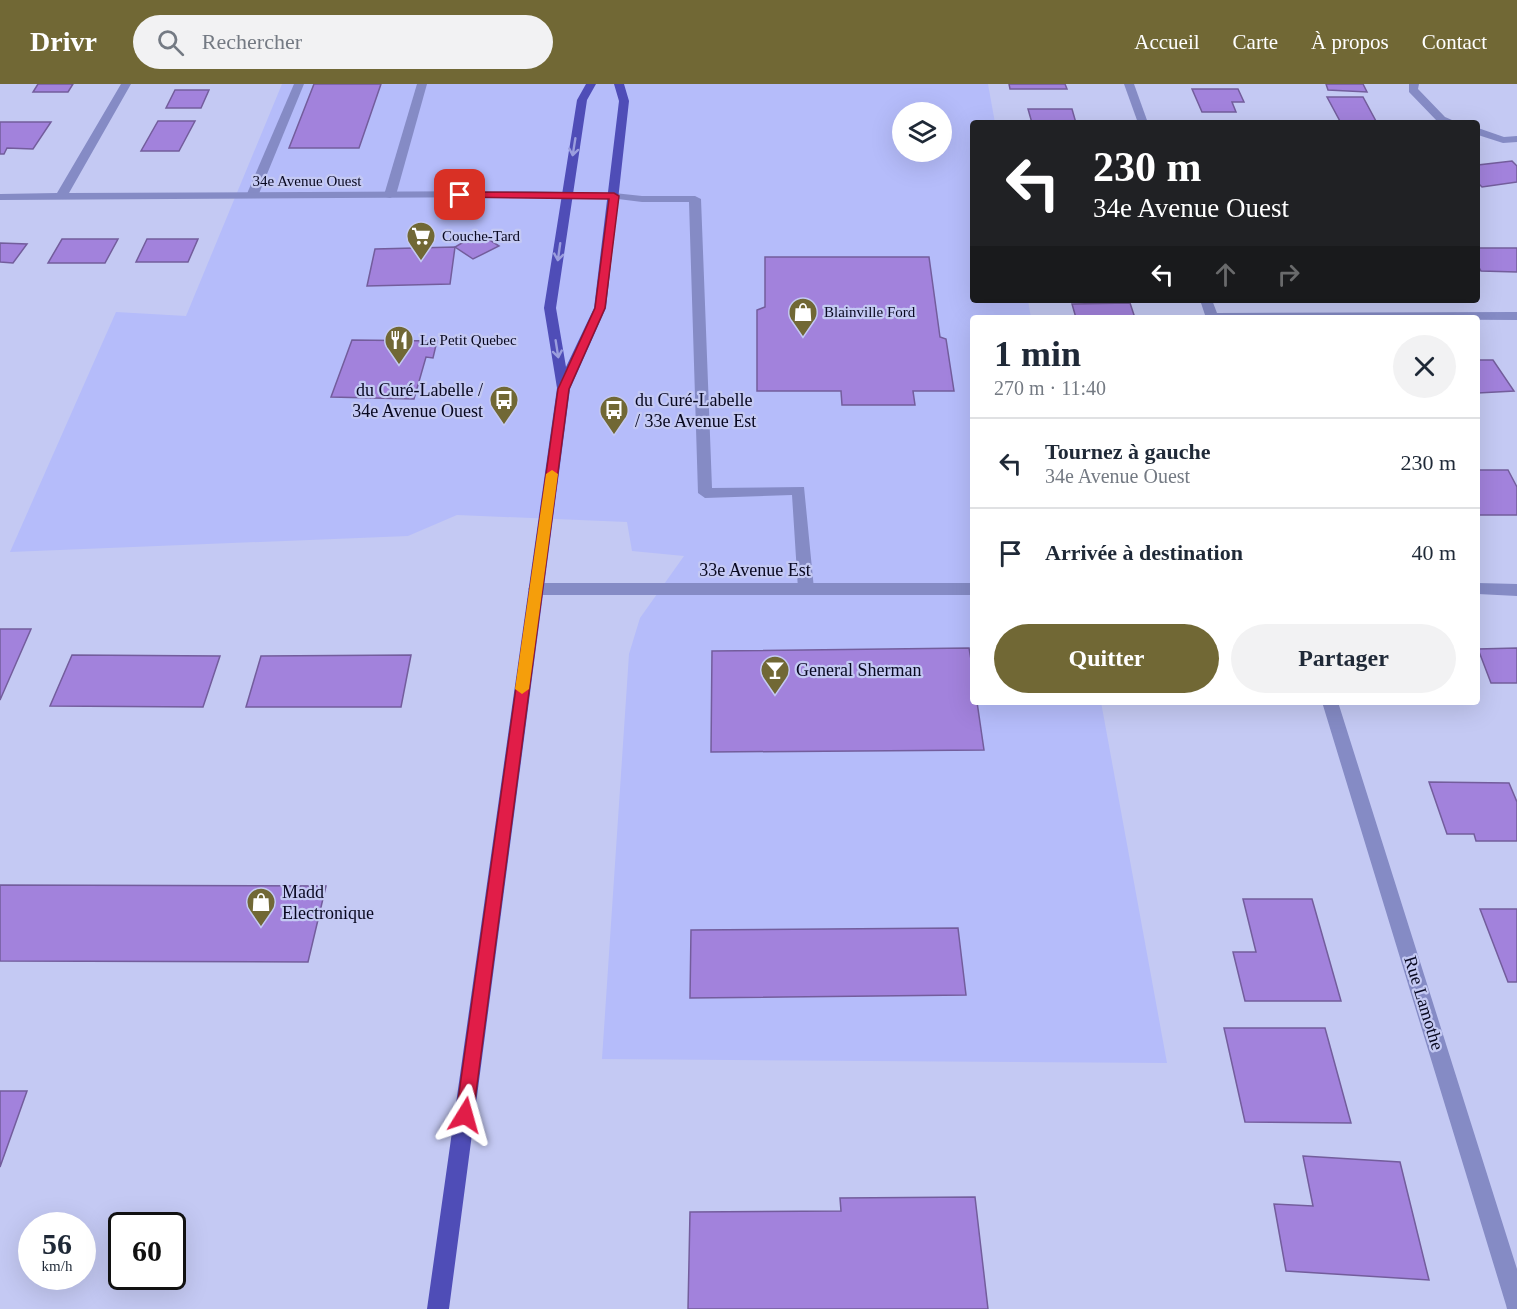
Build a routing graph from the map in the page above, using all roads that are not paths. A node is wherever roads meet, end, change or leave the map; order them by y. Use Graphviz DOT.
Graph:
graph roads {
  1 [pos="126,84"];
  2 [pos="299,84"];
  3 [pos="422,84"];
  4 [pos="591,84"];
  5 [pos="619,84"];
  6 [pos="1129,84"];
  7 [pos="1413,84"];
  8 [pos="1142,120"];
  9 [pos="1445,120"];
  10 [pos="1480,132"];
  11 [pos="1517,139"];
  12 [pos="390,195"];
  13 [pos="567,195"];
  14 [pos="252,196"];
  15 [pos="614,196"];
  16 [pos="0,197"];
  17 [pos="61,197"];
  18 [pos="1480,316"];
  19 [pos="1517,316"];
  20 [pos="563,389"];
  21 [pos="536,589"];
  22 [pos="807,589"];
  23 [pos="970,589"];
  24 [pos="1480,589"];
  25 [pos="1517,590"];
  26 [pos="1331,705"];
  27 [pos="1517,1305"];
  28 [pos="438,1309"];
  1 -- 17 [label="street"];
  2 -- 14 [label="street"];
  3 -- 12 [label="street"];
  4 -- 13 [label="main road, one-way"];
  5 -- 15 [label="main road"];
  6 -- 8 [label="street"];
  7 -- 9 [label="street"];
  10 -- 11 [label="street"];
  12 -- 13 [label="street, 34e Avenue Ouest"];
  12 -- 14 [label="street, 34e Avenue Ouest"];
  13 -- 15 [label="street, 34e Avenue Ouest"];
  13 -- 20 [label="main road, one-way"];
  14 -- 17 [label="street, 34e Avenue Ouest"];
  15 -- 20 [label="main road"];
  15 -- 22 [label="street, 34e Avenue Ouest"];
  16 -- 17 [label="street, 34e Avenue Ouest"];
  18 -- 19 [label="street"];
  20 -- 21 [label="main road"];
  21 -- 22 [label="street, 33e Avenue Est"];
  21 -- 28 [label="main road"];
  22 -- 23 [label="street, 33e Avenue Est"];
  24 -- 25 [label="street"];
  26 -- 27 [label="street, Rue Lamothe"];
}
